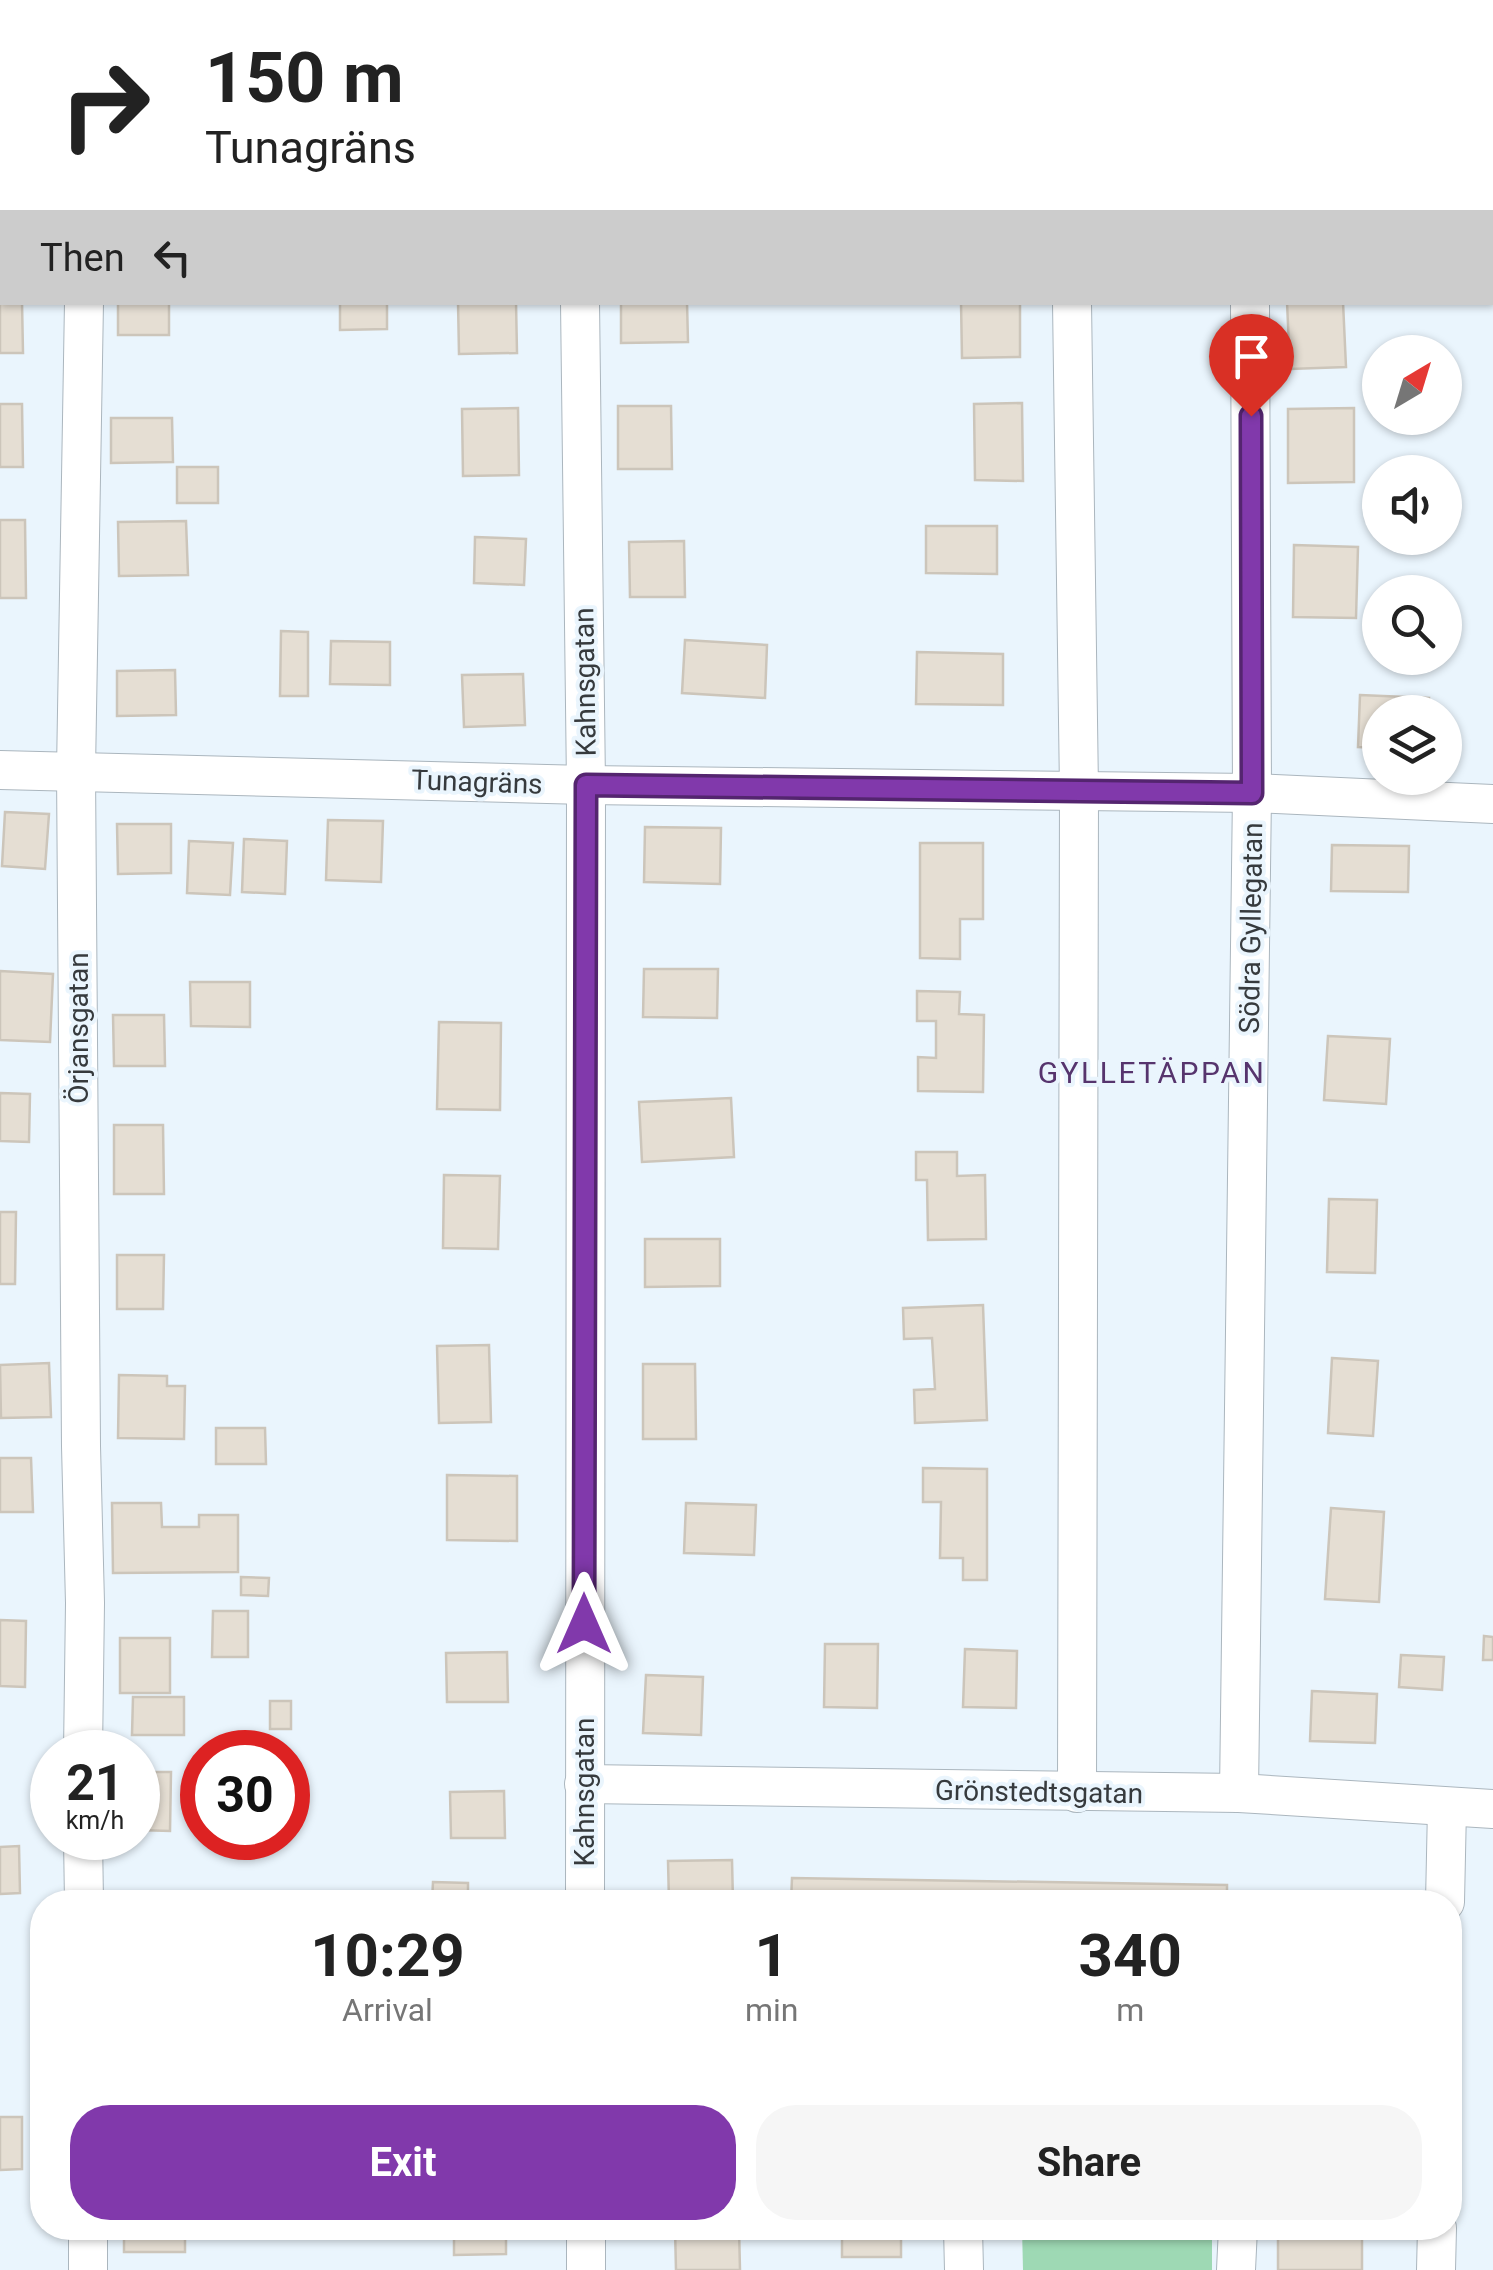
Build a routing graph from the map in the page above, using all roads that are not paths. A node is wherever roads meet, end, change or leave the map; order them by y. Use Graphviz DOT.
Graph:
graph roads {
  1 [pos="84,305"];
  2 [pos="580,305"];
  3 [pos="1072,305"];
  4 [pos="1250,305"];
  5 [pos="0,770"];
  6 [pos="76,770"];
  7 [pos="586,785"];
  8 [pos="1079,790"];
  9 [pos="1252,793"];
  10 [pos="1493,804"];
  11 [pos="83,1730"];
  12 [pos="584,1784"];
  13 [pos="1077,1793"];
  14 [pos="1239,1793"];
  15 [pos="1448,1808"];
  16 [pos="1493,1808"];
  17 [pos="83,1860"];
  18 [pos="84,1890"];
  19 [pos="584,1890"];
  20 [pos="1445,1890"];
  21 [pos="88,2240"];
  22 [pos="586,2240"];
  23 [pos="963,2240"];
  24 [pos="1237,2240"];
  25 [pos="1437,2240"];
  26 [pos="88,2270"];
  27 [pos="586,2270"];
  28 [pos="964,2270"];
  29 [pos="1236,2270"];
  30 [pos="1436,2270"];
  1 -- 6 [label="street, Örjansgatan"];
  2 -- 7 [label="street, Kahnsgatan"];
  3 -- 8 [label="street"];
  4 -- 9 [label="street, Södra Gyllegatan"];
  5 -- 6 [label="street, Tunagräns"];
  6 -- 7 [label="street, Tunagräns"];
  6 -- 11 [label="street, Örjansgatan"];
  7 -- 8 [label="street, Tunagräns"];
  7 -- 12 [label="street, Kahnsgatan"];
  8 -- 9 [label="street, Tunagräns"];
  8 -- 13 [label="street"];
  9 -- 10 [label="street, Tunagräns"];
  9 -- 14 [label="street, Södra Gyllegatan"];
  12 -- 13 [label="street, Grönstedtsgatan"];
  12 -- 19 [label="street, Kahnsgatan"];
  13 -- 14 [label="street, Grönstedtsgatan"];
  14 -- 15 [label="street, Grönstedtsgatan"];
  15 -- 16 [label="street, Grönstedtsgatan"];
  15 -- 20 [label="street"];
  17 -- 18 [label="street"];
  21 -- 26 [label="street"];
  22 -- 27 [label="street"];
  23 -- 28 [label="street"];
  24 -- 29 [label="street"];
  25 -- 30 [label="street"];
}
